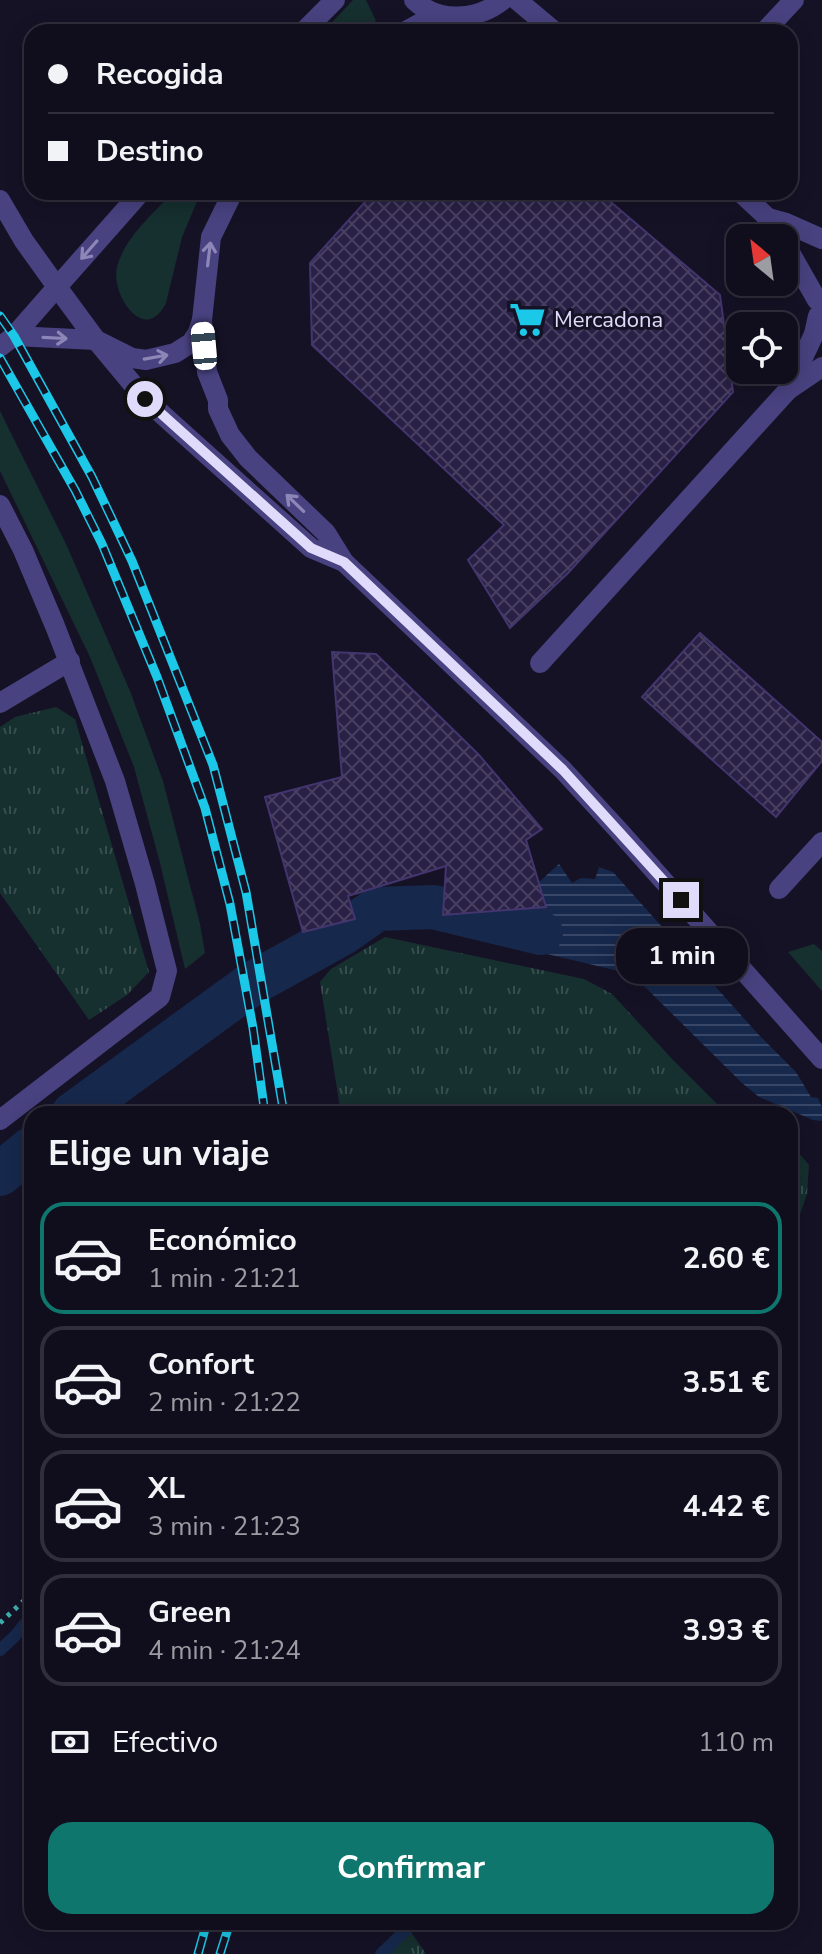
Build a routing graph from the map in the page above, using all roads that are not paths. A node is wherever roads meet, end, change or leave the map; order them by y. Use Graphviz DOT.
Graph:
graph roads {
  1 [pos="335,0"];
  2 [pos="414,0"];
  3 [pos="503,0"];
  4 [pos="517,0"];
  5 [pos="794,0"];
  6 [pos="437,14"];
  7 [pos="311,24"];
  8 [pos="419,24"];
  9 [pos="546,24"];
  10 [pos="772,24"];
  11 [pos="0,200"];
  12 [pos="134,200"];
  13 [pos="229,200"];
  14 [pos="749,200"];
  15 [pos="768,218"];
  16 [pos="772,224"];
  17 [pos="822,239"];
  18 [pos="798,267"];
  19 [pos="57,287"];
  20 [pos="820,306"];
  21 [pos="202,320"];
  22 [pos="96,340"];
  23 [pos="7,342"];
  24 [pos="822,367"];
  25 [pos="788,390"];
  26 [pos="0,505"];
  27 [pos="344,562"];
  28 [pos="70,661"];
  29 [pos="540,663"];
  30 [pos="0,703"];
  31 [pos="822,842"];
  32 [pos="779,889"];
  33 [pos="822,1059"];
  34 [pos="0,1120"];
  1 -- 7 [label="street"];
  2 -- 6 [label="street"];
  3 -- 6 [label="street"];
  4 -- 9 [label="street"];
  5 -- 10 [label="street"];
  6 -- 8 [label="street"];
  11 -- 19 [label="street"];
  12 -- 19 [label="street, one-way"];
  21 -- 13 [label="street, one-way"];
  14 -- 15 [label="street"];
  15 -- 16 [label="street"];
  15 -- 17 [label="street"];
  18 -- 20 [label="street"];
  19 -- 22 [label="street"];
  19 -- 23 [label="street"];
  20 -- 25 [label="street"];
  22 -- 21 [label="street, one-way"];
  27 -- 21 [label="street, one-way"];
  23 -- 22 [label="street, one-way"];
  22 -- 27 [label="street"];
  24 -- 25 [label="street"];
  25 -- 29 [label="street"];
  26 -- 28 [label="street"];
  27 -- 33 [label="street"];
  28 -- 30 [label="street"];
  28 -- 34 [label="street"];
  31 -- 32 [label="street"];
}
